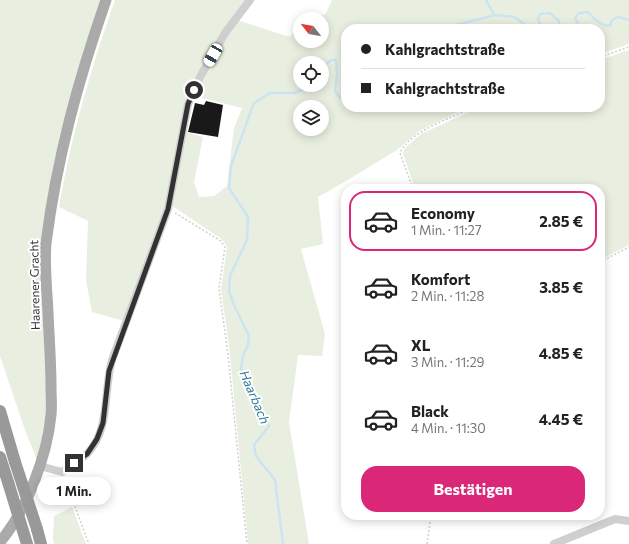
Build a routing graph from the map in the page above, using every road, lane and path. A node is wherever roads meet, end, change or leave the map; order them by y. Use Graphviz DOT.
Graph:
graph roads {
  1 [pos="106,0"];
  2 [pos="250,0"];
  3 [pos="629,47"];
  4 [pos="605,56"];
  5 [pos="464,112"];
  6 [pos="411,184"];
  7 [pos="168,209"];
  8 [pos="629,248"];
  9 [pos="605,260"];
  10 [pos="0,411"];
  11 [pos="0,457"];
  12 [pos="40,466"];
  13 [pos="62,472"];
  14 [pos="430,520"];
  15 [pos="629,521"];
  16 [pos="0,542"];
  17 [pos="27,544"];
  18 [pos="41,544"];
  19 [pos="89,544"];
  20 [pos="247,544"];
  21 [pos="427,544"];
  22 [pos="554,544"];
  1 -- 12 [label="main road, Haarener Gracht"];
  2 -- 7 [label="street"];
  3 -- 4 [label="path"];
  5 -- 6 [label="path"];
  7 -- 13 [label="street"];
  7 -- 20 [label="path"];
  8 -- 9 [label="path"];
  10 -- 18 [label="highway, bridge"];
  11 -- 17 [label="highway, bridge"];
  12 -- 13 [label="street"];
  12 -- 16 [label="main road, Haarener Gracht"];
  13 -- 19 [label="path"];
  14 -- 21 [label="path"];
  15 -- 22 [label="street"];
}
